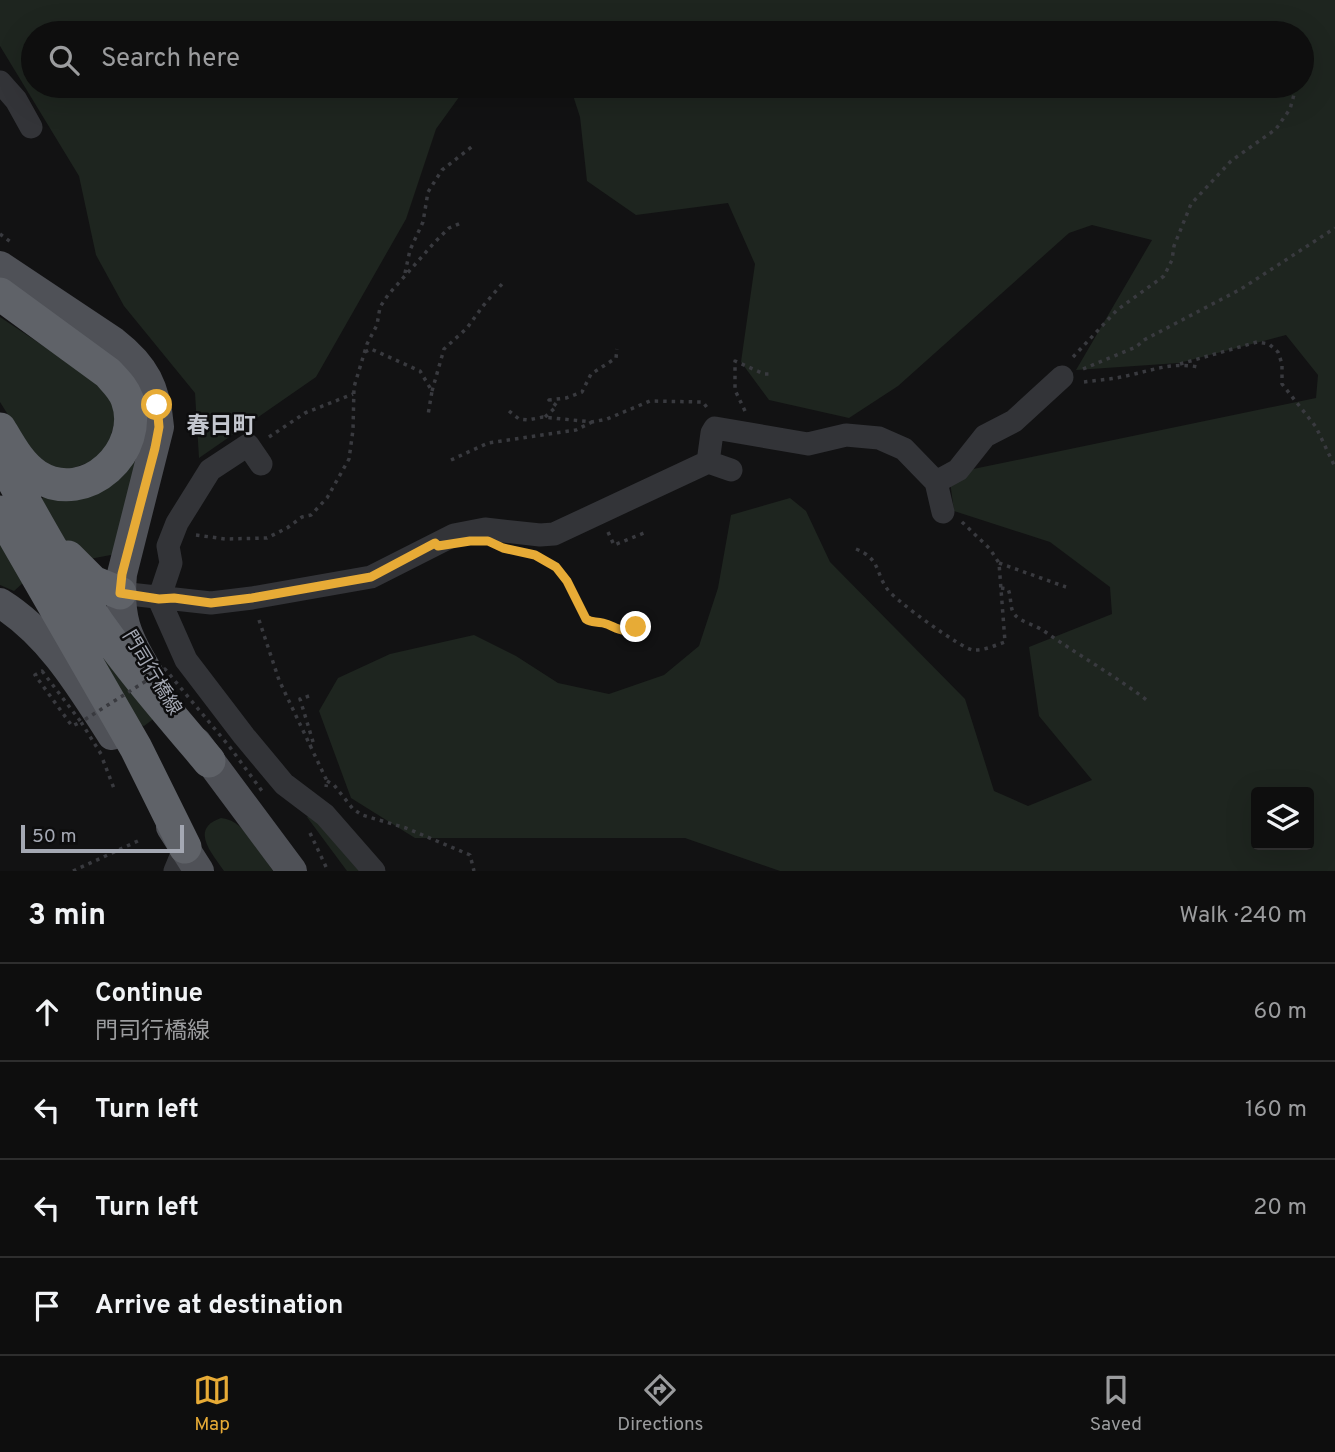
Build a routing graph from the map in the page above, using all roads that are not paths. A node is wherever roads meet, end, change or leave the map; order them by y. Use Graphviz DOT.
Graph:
graph roads {
  1 [pos="0,82"];
  2 [pos="31,127"];
  3 [pos="0,266"];
  4 [pos="0,295"];
  5 [pos="1062,377"];
  6 [pos="0,429"];
  7 [pos="0,457"];
  8 [pos="256,457"];
  9 [pos="708,462"];
  10 [pos="731,470"];
  11 [pos="11,504"];
  12 [pos="120,593"];
  13 [pos="159,599"];
  14 [pos="0,603"];
  15 [pos="209,761"];
  16 [pos="186,863"];
  17 [pos="292,871"];
  18 [pos="374,871"];
  1 -- 2 [label="street"];
  3 -- 12 [label="main road, 門司行橋線"];
  4 -- 6 [label="highway"];
  5 -- 9 [label="street"];
  7 -- 11 [label="highway"];
  8 -- 13 [label="street"];
  9 -- 10 [label="street"];
  9 -- 13 [label="street"];
  11 -- 12 [label="highway"];
  11 -- 15 [label="highway"];
  11 -- 16 [label="highway"];
  12 -- 13 [label="street"];
  12 -- 15 [label="main road, 門司行橋線"];
  13 -- 18 [label="street"];
  14 -- 16 [label="main road"];
  15 -- 17 [label="main road, 門司行橋線"];
}
